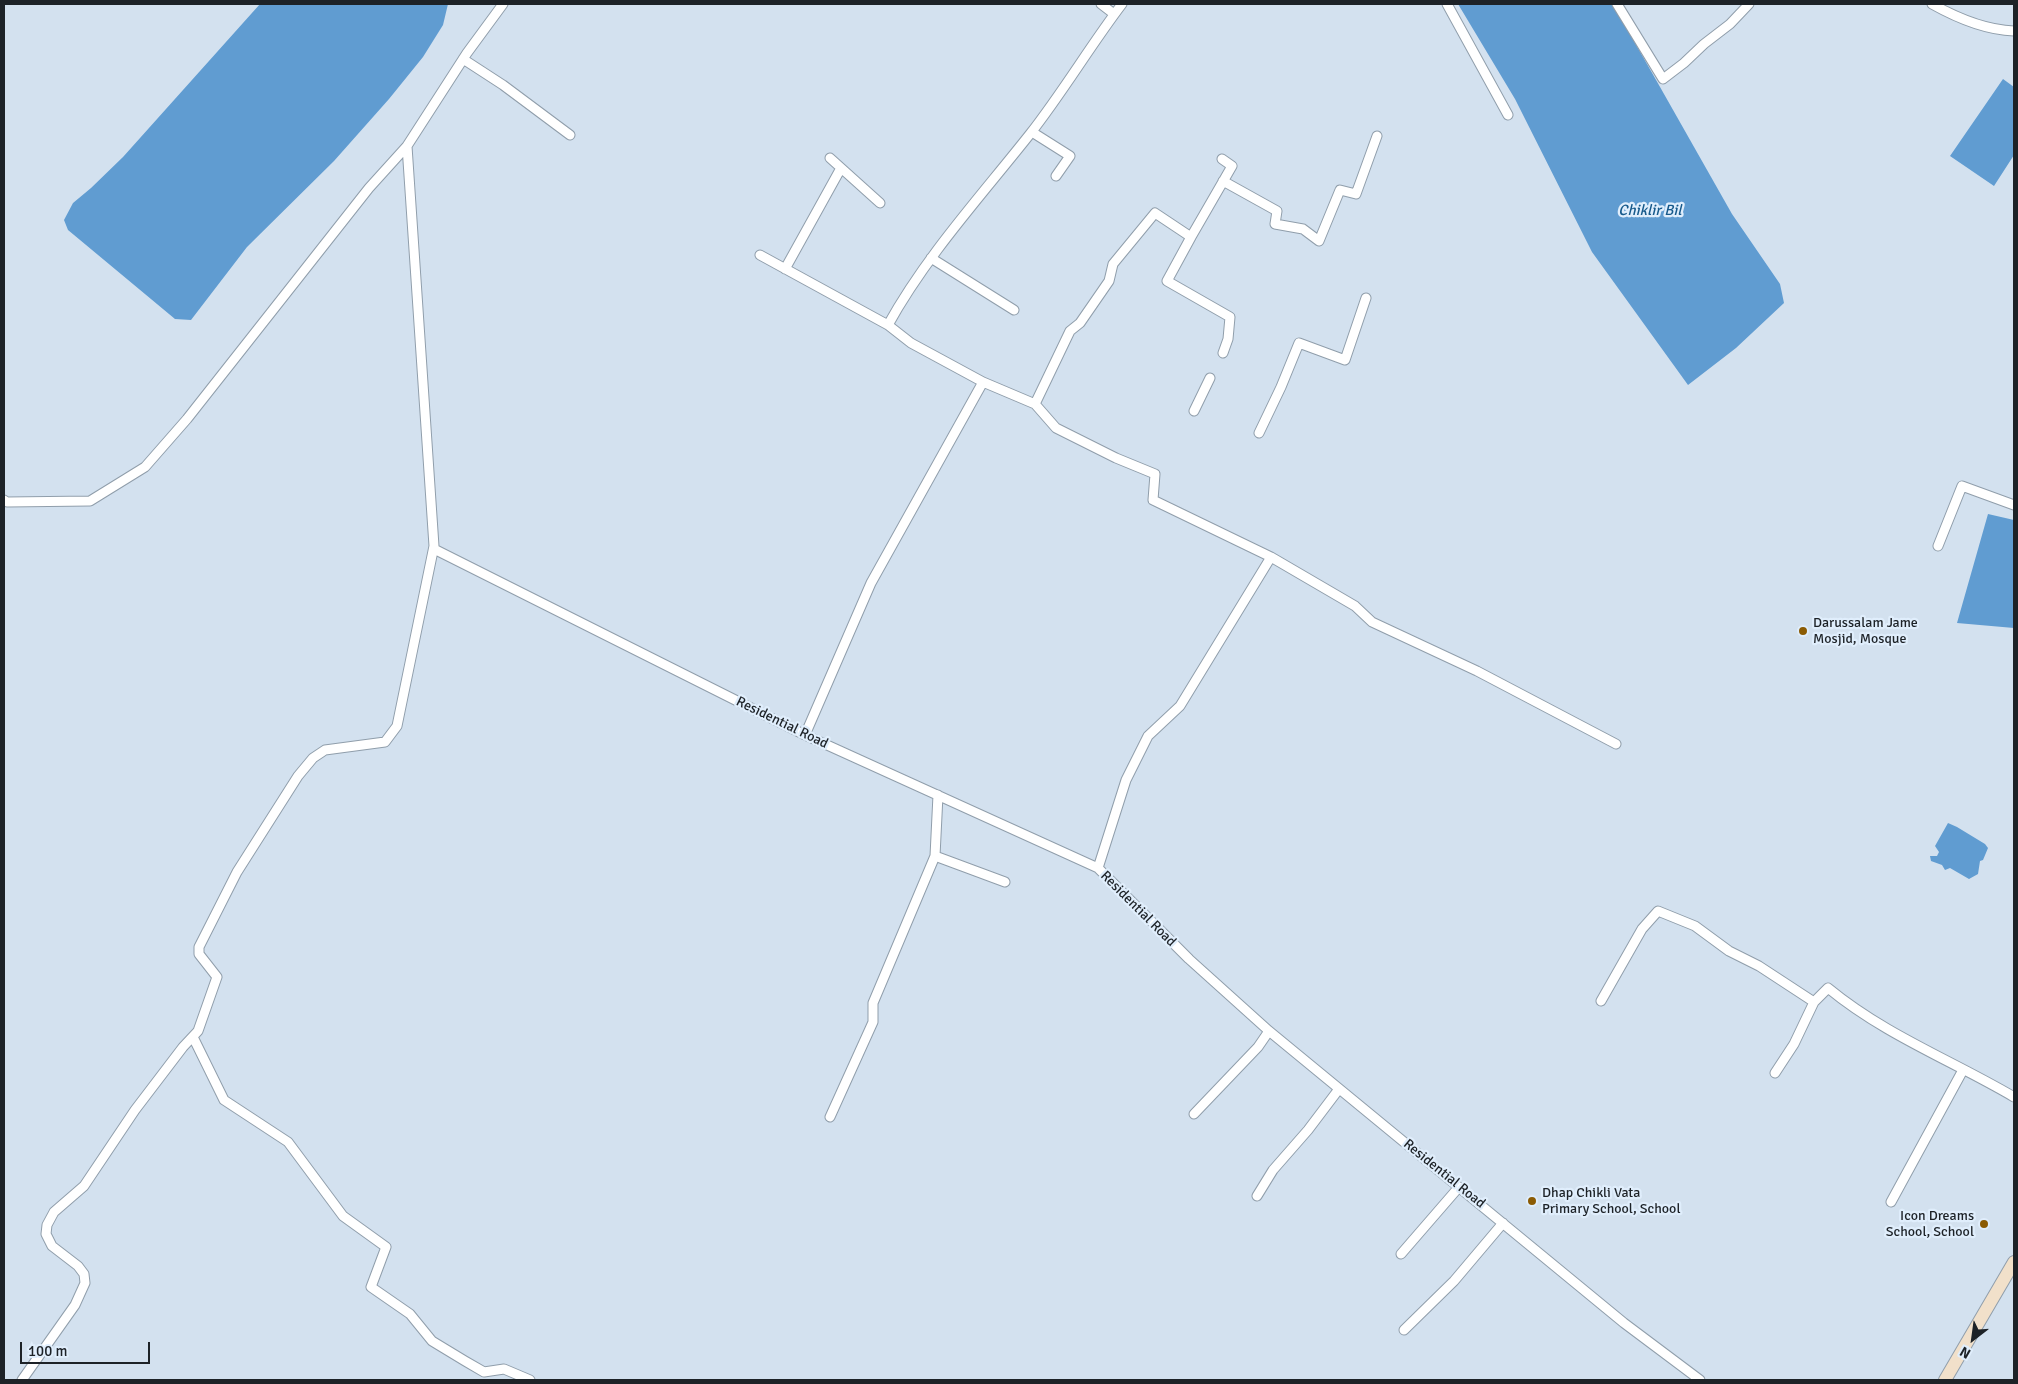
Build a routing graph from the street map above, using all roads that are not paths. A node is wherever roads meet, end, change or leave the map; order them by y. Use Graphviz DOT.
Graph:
graph roads {
  1 [pos="503,4"];
  2 [pos="1101,4"];
  3 [pos="1122,4"];
  4 [pos="1447,4"];
  5 [pos="1617,4"];
  6 [pos="1749,4"];
  7 [pos="1932,4"];
  8 [pos="1114,14"];
  9 [pos="2014,31"];
  10 [pos="463,59"];
  11 [pos="1508,115"];
  12 [pos="1032,132"];
  13 [pos="570,135"];
  14 [pos="1377,136"];
  15 [pos="407,146"];
  16 [pos="830,158"];
  17 [pos="1222,159"];
  18 [pos="841,168"];
  19 [pos="1056,176"];
  20 [pos="1223,181"];
  21 [pos="880,203"];
  22 [pos="1191,237"];
  23 [pos="760,255"];
  24 [pos="931,258"];
  25 [pos="785,269"];
  26 [pos="1366,298"];
  27 [pos="1014,310"];
  28 [pos="888,325"];
  29 [pos="1223,353"];
  30 [pos="1210,378"];
  31 [pos="983,382"];
  32 [pos="1035,404"];
  33 [pos="1194,412"];
  34 [pos="1259,433"];
  35 [pos="5,502"];
  36 [pos="2014,505"];
  37 [pos="1938,546"];
  38 [pos="434,549"];
  39 [pos="1271,557"];
  40 [pos="805,735"];
  41 [pos="1616,744"];
  42 [pos="938,795"];
  43 [pos="935,856"];
  44 [pos="1098,868"];
  45 [pos="1005,882"];
  46 [pos="1601,1001"];
  47 [pos="1814,1002"];
  48 [pos="1269,1031"];
  49 [pos="193,1036"];
  50 [pos="1963,1070"];
  51 [pos="1775,1073"];
  52 [pos="1340,1089"];
  53 [pos="2014,1097"];
  54 [pos="1194,1114"];
  55 [pos="830,1117"];
  56 [pos="1459,1187"];
  57 [pos="1257,1196"];
  58 [pos="1891,1202"];
  59 [pos="1503,1223"];
  60 [pos="1400,1254"];
  61 [pos="2014,1262"];
  62 [pos="1404,1330"];
  63 [pos="22,1380"];
  64 [pos="530,1380"];
  65 [pos="1700,1380"];
  66 [pos="1945,1380"];
  1 -- 10 [label="street"];
  2 -- 8 [label="street"];
  3 -- 8 [label="street"];
  4 -- 11 [label="street"];
  5 -- 6 [label="street"];
  7 -- 9 [label="street"];
  8 -- 12 [label="street"];
  10 -- 13 [label="street"];
  10 -- 15 [label="street"];
  12 -- 19 [label="street"];
  12 -- 24 [label="street"];
  14 -- 20 [label="street"];
  15 -- 35 [label="street"];
  15 -- 38 [label="street"];
  16 -- 18 [label="street"];
  17 -- 20 [label="street"];
  18 -- 21 [label="street"];
  18 -- 25 [label="street"];
  20 -- 22 [label="street"];
  22 -- 29 [label="street"];
  22 -- 32 [label="street"];
  23 -- 25 [label="street"];
  24 -- 27 [label="street"];
  24 -- 28 [label="street"];
  25 -- 28 [label="street"];
  26 -- 34 [label="street"];
  28 -- 31 [label="street"];
  30 -- 33 [label="street"];
  31 -- 32 [label="street"];
  31 -- 40 [label="street"];
  32 -- 39 [label="street"];
  36 -- 37 [label="street"];
  38 -- 40 [label="street, Residential Road"];
  38 -- 49 [label="street"];
  39 -- 41 [label="street"];
  39 -- 44 [label="street"];
  40 -- 42 [label="street, Residential Road"];
  42 -- 43 [label="street"];
  42 -- 44 [label="street, Residential Road"];
  43 -- 45 [label="street"];
  43 -- 55 [label="street"];
  44 -- 48 [label="street, Residential Road"];
  46 -- 47 [label="street"];
  47 -- 50 [label="street"];
  47 -- 51 [label="street"];
  48 -- 52 [label="street, Residential Road"];
  48 -- 54 [label="street"];
  49 -- 63 [label="street"];
  49 -- 64 [label="street"];
  50 -- 53 [label="street"];
  50 -- 58 [label="street"];
  52 -- 56 [label="street, Residential Road"];
  52 -- 57 [label="street"];
  56 -- 59 [label="street, Residential Road"];
  56 -- 60 [label="street"];
  59 -- 62 [label="street"];
  59 -- 65 [label="street, Residential Road"];
  61 -- 66 [label="main road"];
}
